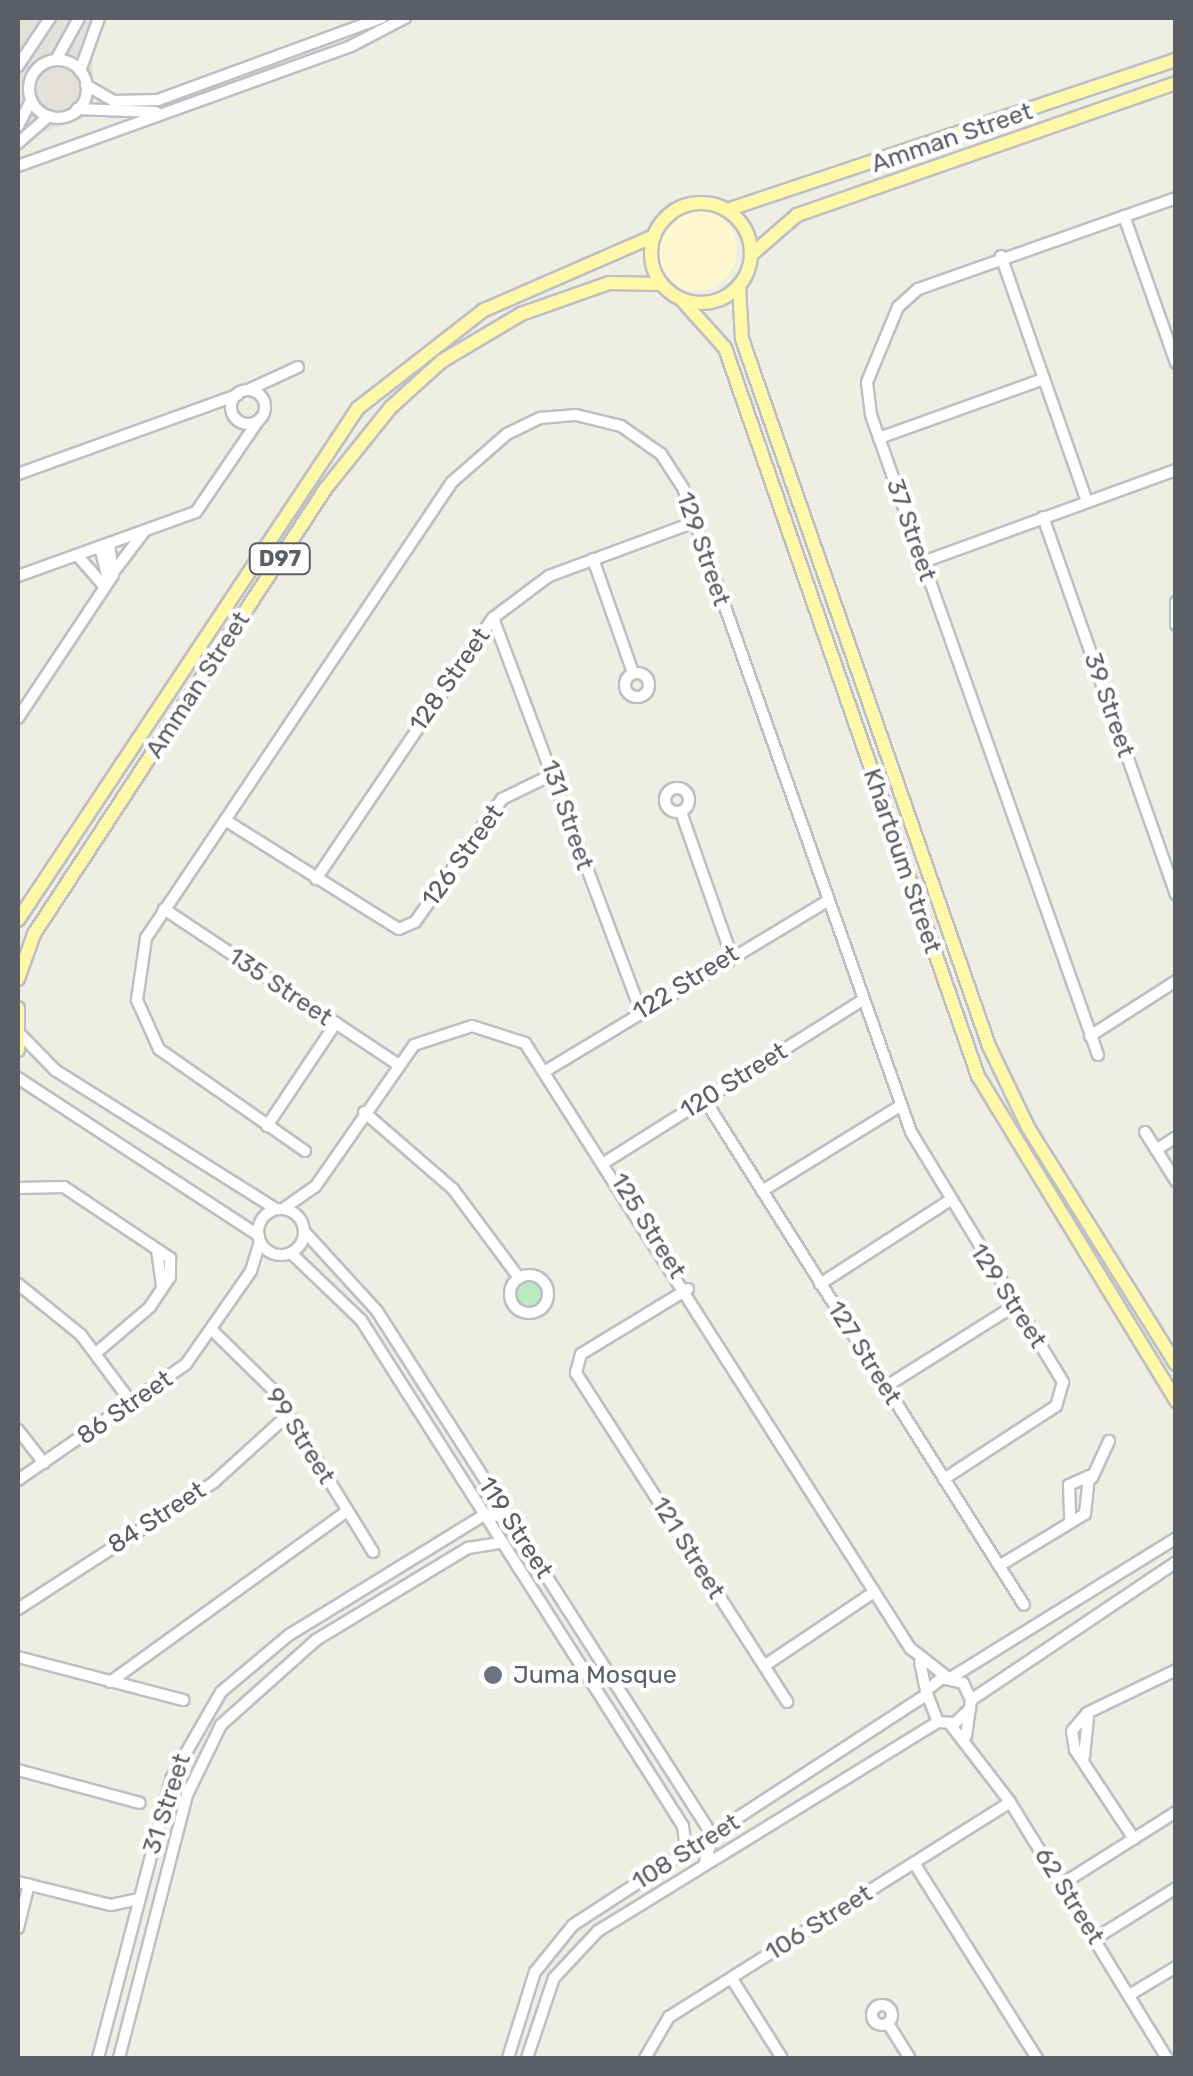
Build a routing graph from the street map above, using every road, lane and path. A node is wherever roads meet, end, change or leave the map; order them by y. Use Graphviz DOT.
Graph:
graph roads {
  1 [pos="50,18"];
  2 [pos="79,18"];
  3 [pos="99,18"];
  4 [pos="381,18"];
  5 [pos="405,18"];
  6 [pos="56,60"];
  7 [pos="1176,60"];
  8 [pos="18,66"];
  9 [pos="80,71"];
  10 [pos="1176,83"];
  11 [pos="86,84"];
  12 [pos="31,100"];
  13 [pos="176,108"];
  14 [pos="77,110"];
  15 [pos="49,116"];
  16 [pos="18,126"];
  17 [pos="18,144"];
  18 [pos="18,166"];
  19 [pos="1176,198"];
  20 [pos="726,210"];
  21 [pos="1124,216"];
  22 [pos="654,236"];
  23 [pos="751,255"];
  24 [pos="1001,256"];
  25 [pos="662,284"];
  26 [pos="739,286"];
  27 [pos="681,299"];
  28 [pos="1176,363"];
  29 [pos="298,367"];
  30 [pos="1044,379"];
  31 [pos="276,380"];
  32 [pos="242,393"];
  33 [pos="263,400"];
  34 [pos="206,405"];
  35 [pos="236,418"];
  36 [pos="258,421"];
  37 [pos="879,438"];
  38 [pos="240,448"];
  39 [pos="1176,470"];
  40 [pos="18,474"];
  41 [pos="1087,501"];
  42 [pos="1042,518"];
  43 [pos="694,522"];
  44 [pos="148,530"];
  45 [pos="104,545"];
  46 [pos="76,555"];
  47 [pos="593,559"];
  48 [pos="923,562"];
  49 [pos="18,576"];
  50 [pos="108,580"];
  51 [pos="1176,602"];
  52 [pos="493,618"];
  53 [pos="1176,625"];
  54 [pos="632,670"];
  55 [pos="18,718"];
  56 [pos="553,774"];
  57 [pos="682,815"];
  58 [pos="225,820"];
  59 [pos="316,880"];
  60 [pos="1176,894"];
  61 [pos="826,902"];
  62 [pos="164,910"];
  63 [pos="18,920"];
  64 [pos="731,954"];
  65 [pos="18,979"];
  66 [pos="1176,981"];
  67 [pos="861,1001"];
  68 [pos="18,1008"];
  69 [pos="641,1011"];
  70 [pos="336,1023"];
  71 [pos="1090,1036"];
  72 [pos="20,1043"];
  73 [pos="1098,1055"];
  74 [pos="397,1064"];
  75 [pos="549,1069"];
  76 [pos="18,1078"];
  77 [pos="705,1100"];
  78 [pos="900,1106"];
  79 [pos="364,1112"];
  80 [pos="268,1126"];
  81 [pos="1145,1132"];
  82 [pos="1176,1137"];
  83 [pos="1156,1150"];
  84 [pos="305,1151"];
  85 [pos="607,1160"];
  86 [pos="1176,1181"];
  87 [pos="315,1186"];
  88 [pos="18,1188"];
  89 [pos="762,1191"];
  90 [pos="947,1202"];
  91 [pos="280,1209"];
  92 [pos="304,1227"];
  93 [pos="260,1238"];
  94 [pos="286,1254"];
  95 [pos="251,1271"];
  96 [pos="518,1278"];
  97 [pos="18,1284"];
  98 [pos="820,1284"];
  99 [pos="688,1289"];
  100 [pos="1014,1306"];
  101 [pos="213,1331"];
  102 [pos="96,1354"];
  103 [pos="1176,1364"];
  104 [pos="886,1386"];
  105 [pos="1176,1402"];
  106 [pos="134,1406"];
  107 [pos="288,1416"];
  108 [pos="18,1430"];
  109 [pos="1109,1441"];
  110 [pos="44,1464"];
  111 [pos="1092,1478"];
  112 [pos="18,1480"];
  113 [pos="944,1480"];
  114 [pos="347,1511"];
  115 [pos="484,1514"];
  116 [pos="1070,1521"];
  117 [pos="1176,1538"];
  118 [pos="500,1543"];
  119 [pos="526,1545"];
  120 [pos="373,1552"];
  121 [pos="1176,1562"];
  122 [pos="999,1566"];
  123 [pos="874,1592"];
  124 [pos="340,1604"];
  125 [pos="1024,1605"];
  126 [pos="18,1609"];
  127 [pos="299,1651"];
  128 [pos="18,1658"];
  129 [pos="920,1662"];
  130 [pos="764,1666"];
  131 [pos="126,1668"];
  132 [pos="1176,1670"];
  133 [pos="949,1677"];
  134 [pos="110,1682"];
  135 [pos="127,1686"];
  136 [pos="925,1694"];
  137 [pos="601,1698"];
  138 [pos="183,1700"];
  139 [pos="787,1702"];
  140 [pos="971,1705"];
  141 [pos="637,1718"];
  142 [pos="944,1723"];
  143 [pos="966,1736"];
  144 [pos="18,1770"];
  145 [pos="140,1802"];
  146 [pos="1010,1802"];
  147 [pos="1176,1812"];
  148 [pos="712,1836"];
  149 [pos="1134,1839"];
  150 [pos="686,1852"];
  151 [pos="705,1863"];
  152 [pos="914,1864"];
  153 [pos="23,1883"];
  154 [pos="1062,1884"];
  155 [pos="1176,1888"];
  156 [pos="139,1899"];
  157 [pos="112,1905"];
  158 [pos="132,1926"];
  159 [pos="18,1928"];
  160 [pos="1096,1938"];
  161 [pos="1176,1966"];
  162 [pos="732,1978"];
  163 [pos="1131,1994"];
  164 [pos="889,2025"];
  165 [pos="98,2058"];
  166 [pos="119,2058"];
  167 [pos="508,2058"];
  168 [pos="528,2058"];
  169 [pos="644,2058"];
  170 [pos="782,2058"];
  171 [pos="910,2058"];
  172 [pos="1038,2058"];
  173 [pos="1168,2058"];
  1 -- 8 [label="street"];
  2 -- 6 [label="street"];
  3 -- 9 [label="street"];
  4 -- 11 [label="street"];
  5 -- 13 [label="street"];
  6 -- 9 [label="street"];
  6 -- 12 [label="street"];
  7 -- 20 [label="main road, Amman Street"];
  9 -- 11 [label="street"];
  10 -- 23 [label="main road, Amman Street"];
  11 -- 14 [label="street"];
  12 -- 15 [label="street"];
  12 -- 16 [label="street"];
  13 -- 14 [label="street"];
  13 -- 18 [label="street"];
  14 -- 15 [label="street"];
  15 -- 17 [label="street"];
  19 -- 21 [label="street, 37 Street"];
  20 -- 22 [label="main road"];
  20 -- 23 [label="main road"];
  21 -- 24 [label="street, 37 Street"];
  21 -- 28 [label="street"];
  22 -- 25 [label="main road"];
  22 -- 63 [label="main road, Amman Street / D97"];
  23 -- 26 [label="main road"];
  24 -- 30 [label="street"];
  24 -- 37 [label="street, 37 Street"];
  25 -- 27 [label="main road"];
  25 -- 65 [label="main road, Amman Street / D97"];
  26 -- 27 [label="main road"];
  26 -- 103 [label="main road, Khartoum Street"];
  27 -- 105 [label="main road, Khartoum Street"];
  29 -- 31 [label="street"];
  30 -- 37 [label="street"];
  30 -- 41 [label="street"];
  31 -- 32 [label="street"];
  31 -- 33 [label="street"];
  32 -- 33 [label="street"];
  32 -- 34 [label="street"];
  32 -- 35 [label="street"];
  33 -- 36 [label="street"];
  34 -- 35 [label="street"];
  34 -- 40 [label="street"];
  35 -- 36 [label="street"];
  35 -- 38 [label="street"];
  36 -- 38 [label="street"];
  37 -- 48 [label="street, 37 Street"];
  38 -- 44 [label="street"];
  39 -- 41 [label="street"];
  41 -- 42 [label="street"];
  42 -- 48 [label="street"];
  42 -- 60 [label="street, 39 Street"];
  43 -- 47 [label="street, 128 Street"];
  43 -- 58 [label="street, 129 Street"];
  43 -- 61 [label="street, 129 Street"];
  44 -- 45 [label="street"];
  44 -- 50 [label="street"];
  45 -- 46 [label="street"];
  45 -- 50 [label="street"];
  46 -- 49 [label="street"];
  46 -- 50 [label="street"];
  47 -- 52 [label="street, 128 Street"];
  47 -- 54 [label="street"];
  48 -- 71 [label="street, 37 Street"];
  50 -- 55 [label="street"];
  51 -- 53 [label="street"];
  52 -- 56 [label="street, 131 Street"];
  52 -- 59 [label="street, 128 Street"];
  56 -- 59 [label="street, 126 Street"];
  56 -- 69 [label="street, 131 Street"];
  57 -- 64 [label="street"];
  58 -- 59 [label="street, 126 Street"];
  58 -- 62 [label="street, 129 Street"];
  61 -- 64 [label="street, 122 Street"];
  61 -- 67 [label="street, 129 Street"];
  62 -- 70 [label="street, 135 Street"];
  62 -- 80 [label="street, 129 Street"];
  64 -- 69 [label="street, 122 Street"];
  66 -- 71 [label="street"];
  67 -- 77 [label="street, 120 Street"];
  67 -- 78 [label="street, 129 Street"];
  68 -- 72 [label="main road"];
  69 -- 75 [label="street, 122 Street"];
  70 -- 74 [label="street, 135 Street"];
  70 -- 80 [label="street"];
  71 -- 73 [label="street, 37 Street"];
  72 -- 91 [label="street"];
  74 -- 75 [label="street, 125 Street"];
  74 -- 79 [label="street, 125 Street"];
  75 -- 85 [label="street, 125 Street"];
  76 -- 93 [label="street"];
  77 -- 85 [label="street, 120 Street"];
  77 -- 89 [label="street, 127 Street"];
  78 -- 89 [label="street"];
  78 -- 90 [label="street, 129 Street"];
  79 -- 87 [label="street, 125 Street"];
  79 -- 96 [label="street"];
  80 -- 84 [label="street, 129 Street"];
  81 -- 83 [label="street"];
  82 -- 83 [label="street"];
  83 -- 86 [label="street"];
  85 -- 99 [label="street, 125 Street"];
  87 -- 91 [label="street, 125 Street"];
  87 -- 92 [label="street, 125 Street"];
  88 -- 102 [label="street"];
  89 -- 98 [label="street, 127 Street"];
  90 -- 98 [label="street"];
  90 -- 100 [label="street, 129 Street"];
  91 -- 92 [label="street, 119 Street"];
  91 -- 93 [label="street, 86 Street"];
  92 -- 94 [label="street, 125 Street"];
  92 -- 119 [label="street, 119 Street"];
  93 -- 94 [label="street, 119 Street"];
  93 -- 95 [label="street, 86 Street"];
  94 -- 95 [label="street, 86 Street"];
  94 -- 115 [label="street, 119 Street"];
  95 -- 101 [label="street, 86 Street"];
  97 -- 102 [label="street"];
  98 -- 104 [label="street, 127 Street"];
  99 -- 123 [label="street, 125 Street"];
  99 -- 130 [label="street, 121 Street"];
  100 -- 104 [label="street"];
  100 -- 113 [label="street, 129 Street"];
  101 -- 106 [label="street, 86 Street"];
  101 -- 107 [label="street, 99 Street"];
  102 -- 106 [label="street"];
  104 -- 113 [label="street, 127 Street"];
  106 -- 110 [label="street, 86 Street"];
  107 -- 114 [label="street, 99 Street"];
  107 -- 126 [label="street, 84 Street"];
  108 -- 110 [label="street"];
  109 -- 111 [label="street"];
  110 -- 112 [label="street, 86 Street"];
  111 -- 116 [label="street"];
  111 -- 116 [label="street"];
  113 -- 122 [label="street, 127 Street"];
  114 -- 120 [label="street, 99 Street"];
  114 -- 131 [label="street"];
  115 -- 118 [label="street, 119 Street"];
  115 -- 119 [label="street"];
  115 -- 124 [label="street, 31 Street"];
  116 -- 122 [label="street"];
  117 -- 133 [label="street"];
  118 -- 127 [label="street, 31 Street"];
  118 -- 137 [label="street, 119 Street"];
  119 -- 141 [label="street, 119 Street"];
  121 -- 140 [label="street"];
  122 -- 125 [label="street, 127 Street"];
  123 -- 129 [label="street, 125 Street"];
  123 -- 130 [label="street"];
  124 -- 127 [label="street"];
  124 -- 156 [label="street, 31 Street"];
  127 -- 166 [label="street, 31 Street"];
  128 -- 134 [label="street"];
  129 -- 133 [label="street, 125 Street"];
  129 -- 136 [label="street, 125 Street"];
  130 -- 139 [label="street, 121 Street"];
  131 -- 134 [label="street"];
  131 -- 135 [label="street"];
  132 -- 149 [label="street"];
  133 -- 136 [label="street, 108 Street"];
  133 -- 140 [label="street, 125 Street"];
  134 -- 135 [label="street"];
  135 -- 138 [label="street"];
  136 -- 142 [label="street, 125 Street"];
  136 -- 148 [label="street, 108 Street"];
  137 -- 141 [label="street"];
  137 -- 150 [label="street, 119 Street"];
  140 -- 142 [label="street, 108 Street"];
  140 -- 143 [label="street"];
  141 -- 148 [label="street, 119 Street"];
  142 -- 143 [label="street, 62 Street"];
  142 -- 151 [label="street, 108 Street"];
  143 -- 146 [label="street, 62 Street"];
  144 -- 145 [label="street"];
  146 -- 152 [label="street, 106 Street"];
  146 -- 154 [label="street, 62 Street"];
  147 -- 149 [label="street"];
  148 -- 150 [label="street, 108 Street"];
  148 -- 151 [label="street"];
  149 -- 154 [label="street"];
  150 -- 167 [label="street, 108 Street"];
  151 -- 168 [label="street, 108 Street"];
  152 -- 162 [label="street, 106 Street"];
  152 -- 172 [label="street"];
  153 -- 157 [label="street"];
  153 -- 159 [label="street"];
  154 -- 160 [label="street, 62 Street"];
  155 -- 160 [label="street"];
  156 -- 157 [label="street"];
  156 -- 158 [label="street, 31 Street"];
  157 -- 158 [label="street"];
  158 -- 165 [label="street, 31 Street"];
  160 -- 163 [label="street, 62 Street"];
  161 -- 163 [label="street"];
  162 -- 169 [label="street, 106 Street"];
  162 -- 170 [label="street"];
  163 -- 173 [label="street, 62 Street"];
  164 -- 171 [label="street"];
}
